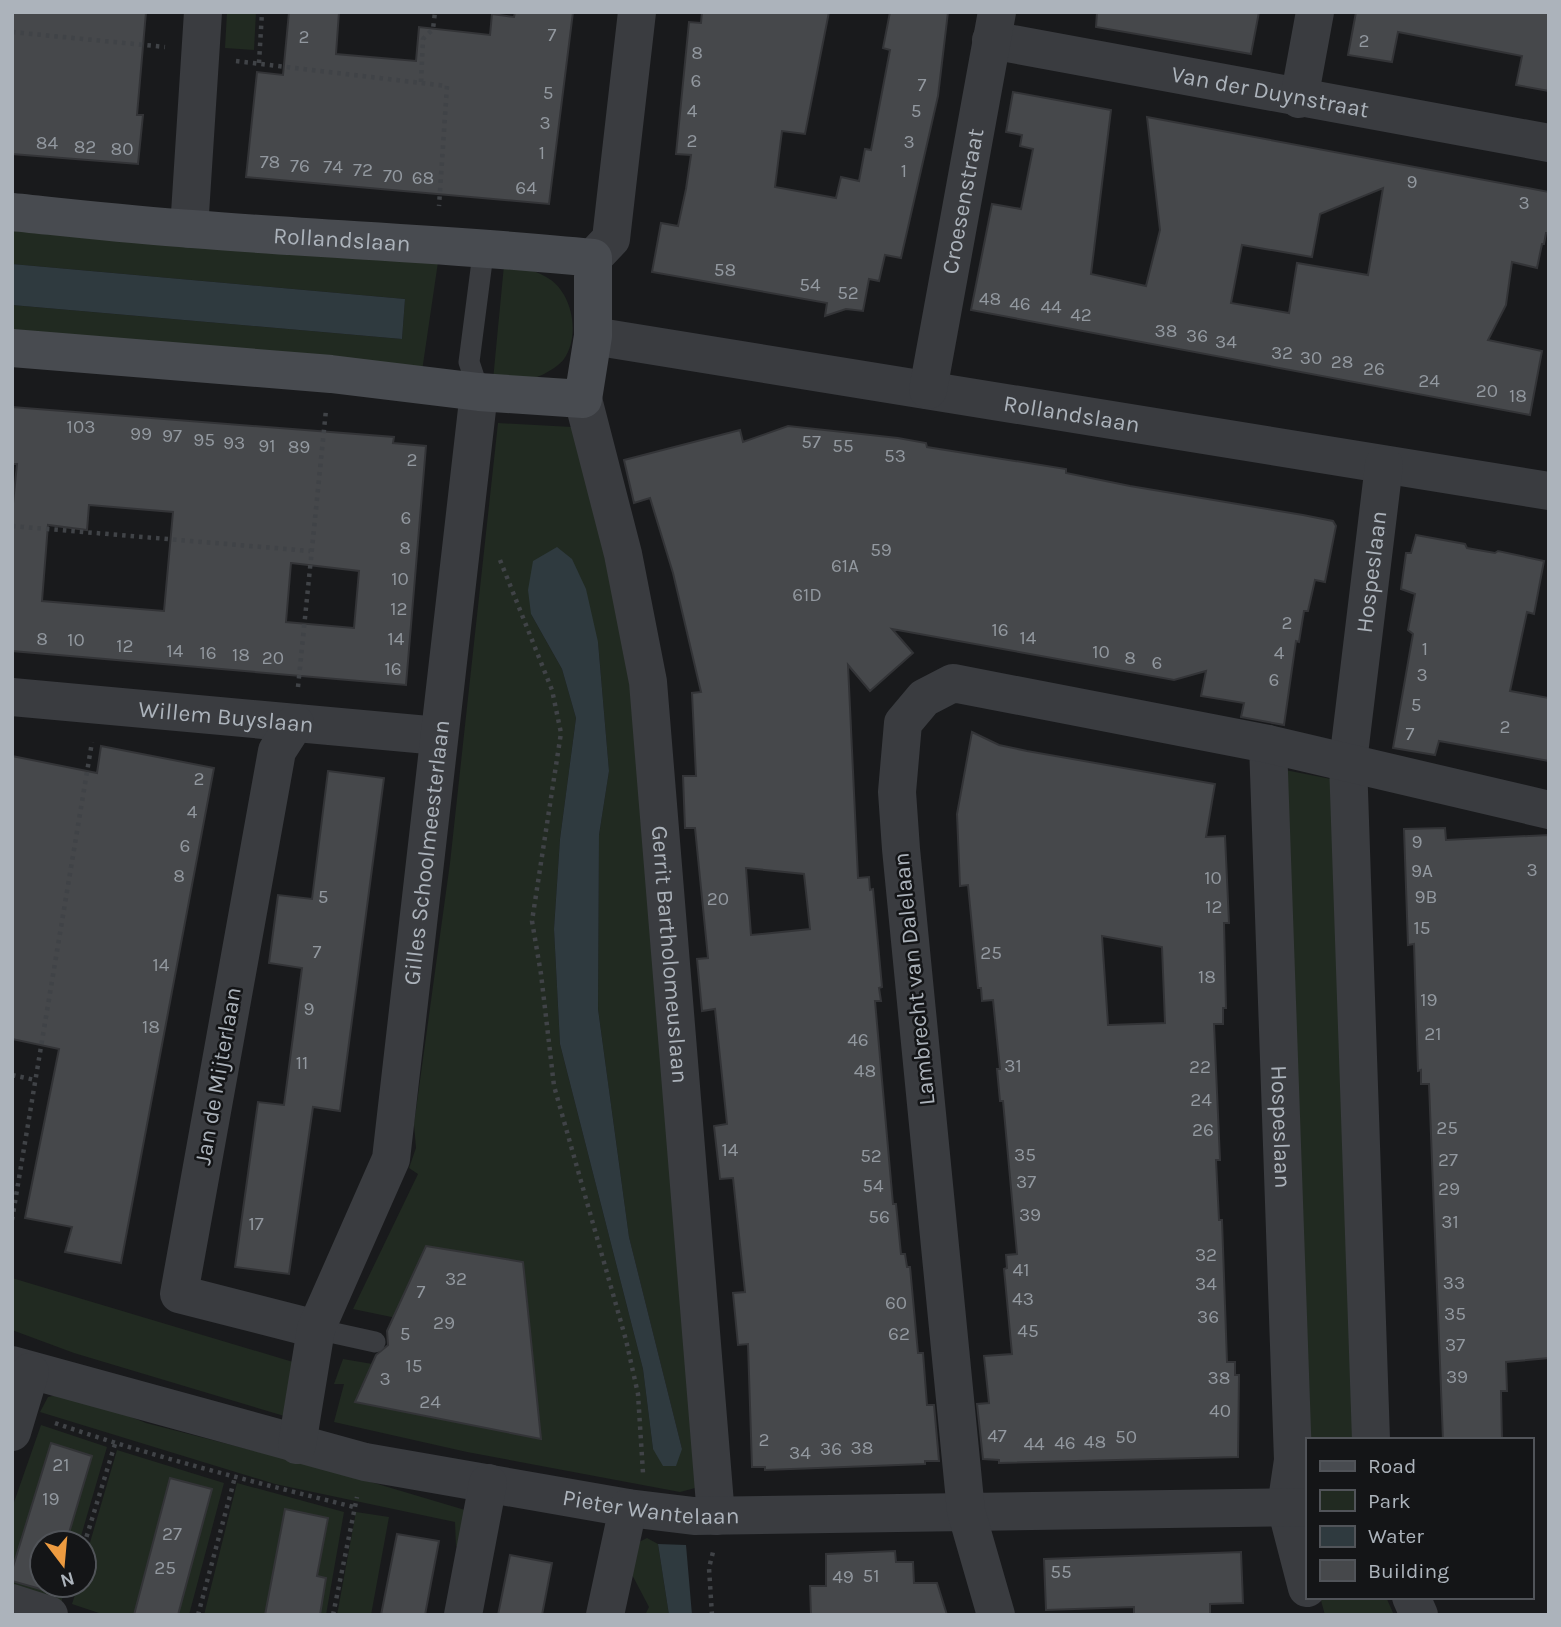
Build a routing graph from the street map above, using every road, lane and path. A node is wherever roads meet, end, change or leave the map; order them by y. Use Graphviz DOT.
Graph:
graph roads {
  1 [pos="203,12"];
  2 [pos="262,12"];
  3 [pos="435,12"];
  4 [pos="637,12"];
  5 [pos="1315,12"];
  6 [pos="994,26"];
  7 [pos="12,32"];
  8 [pos="200,55"];
  9 [pos="259,63"];
  10 [pos="421,82"];
  11 [pos="1299,99"];
  12 [pos="1549,143"];
  13 [pos="12,212"];
  14 [pos="189,229"];
  15 [pos="435,246"];
  16 [pos="484,246"];
  17 [pos="593,258"];
  18 [pos="593,336"];
  19 [pos="12,348"];
  20 [pos="331,374"];
  21 [pos="928,390"];
  22 [pos="480,393"];
  23 [pos="583,399"];
  24 [pos="1384,465"];
  25 [pos="1549,491"];
  26 [pos="12,526"];
  27 [pos="495,550"];
  28 [pos="310,551"];
  29 [pos="12,697"];
  30 [pos="98,704"];
  31 [pos="295,723"];
  32 [pos="439,736"];
  33 [pos="1268,744"];
  34 [pos="1348,762"];
  35 [pos="1549,810"];
  36 [pos="12,1075"];
  37 [pos="34,1080"];
  38 [pos="12,1220"];
  39 [pos="317,1329"];
  40 [pos="375,1342"];
  41 [pos="21,1369"];
  42 [pos="16,1421"];
  43 [pos="1371,1438"];
  44 [pos="115,1444"];
  45 [pos="297,1445"];
  46 [pos="365,1462"];
  47 [pos="235,1478"];
  48 [pos="488,1483"];
  49 [pos="354,1507"];
  50 [pos="1296,1507"];
  51 [pos="637,1508"];
  52 [pos="967,1511"];
  53 [pos="716,1516"];
  54 [pos="89,1529"];
  55 [pos="1306,1581"];
  56 [pos="1412,1599"];
  57 [pos="12,1603"];
  58 [pos="49,1615"];
  59 [pos="198,1615"];
  60 [pos="333,1615"];
  61 [pos="463,1615"];
  62 [pos="605,1615"];
  63 [pos="712,1615"];
  64 [pos="996,1615"];
  65 [pos="1419,1615"];
  1 -- 8 [label="street"];
  2 -- 9 [label="path"];
  3 -- 10 [label="path"];
  4 -- 17 [label="street"];
  5 -- 11 [label="street"];
  6 -- 11 [label="street, Van der Duynstraat"];
  6 -- 21 [label="street, Croesenstraat"];
  7 -- 8 [label="path"];
  8 -- 9 [label="path"];
  8 -- 14 [label="street"];
  9 -- 10 [label="path"];
  10 -- 15 [label="path"];
  11 -- 12 [label="street, Van der Duynstraat"];
  13 -- 14 [label="street, Rollandslaan"];
  14 -- 15 [label="street, Rollandslaan"];
  15 -- 16 [label="street, Rollandslaan"];
  16 -- 17 [label="street, Rollandslaan"];
  16 -- 22 [label="lane, Gilles Schoolmeesterlaan"];
  17 -- 18 [label="street"];
  18 -- 21 [label="street, Rollandslaan"];
  18 -- 23 [label="street"];
  19 -- 20 [label="street"];
  20 -- 22 [label="street"];
  20 -- 28 [label="path"];
  21 -- 24 [label="street, Rollandslaan"];
  22 -- 23 [label="street"];
  22 -- 32 [label="street, Gilles Schoolmeesterlaan"];
  23 -- 53 [label="street, Gerrit Bartholomeuslaan"];
  24 -- 25 [label="street, Rollandslaan"];
  24 -- 34 [label="street, Hospeslaan"];
  26 -- 28 [label="path"];
  27 -- 51 [label="path"];
  28 -- 31 [label="path"];
  29 -- 30 [label="street, Willem Buyslaan"];
  30 -- 31 [label="street, Willem Buyslaan"];
  30 -- 37 [label="path"];
  31 -- 32 [label="street, Willem Buyslaan"];
  31 -- 39 [label="street, Jan de Mijterlaan"];
  32 -- 39 [label="street, Gilles Schoolmeesterlaan"];
  33 -- 34 [label="street"];
  33 -- 50 [label="street, Hospeslaan"];
  33 -- 52 [label="street, Lambrecht van Dalelaan"];
  34 -- 35 [label="street"];
  34 -- 43 [label="street, Hospeslaan"];
  36 -- 37 [label="path"];
  37 -- 38 [label="path"];
  39 -- 40 [label="lane"];
  39 -- 45 [label="street, Gilles Schoolmeesterlaan"];
  41 -- 42 [label="street"];
  41 -- 45 [label="street, Pieter Wantelaan"];
  42 -- 44 [label="path"];
  44 -- 47 [label="path"];
  44 -- 54 [label="path"];
  45 -- 46 [label="street, Pieter Wantelaan"];
  46 -- 48 [label="street, Pieter Wantelaan"];
  46 -- 49 [label="path"];
  47 -- 49 [label="path"];
  47 -- 59 [label="path"];
  48 -- 51 [label="street, Pieter Wantelaan"];
  48 -- 61 [label="street"];
  49 -- 60 [label="path"];
  50 -- 52 [label="street, Pieter Wantelaan"];
  50 -- 55 [label="street, Hospeslaan"];
  51 -- 53 [label="street, Pieter Wantelaan"];
  51 -- 62 [label="street"];
  52 -- 53 [label="street, Pieter Wantelaan"];
  52 -- 64 [label="street, Lambrecht van Dalelaan"];
  53 -- 63 [label="path"];
  56 -- 65 [label="street"];
  57 -- 58 [label="street"];
}
